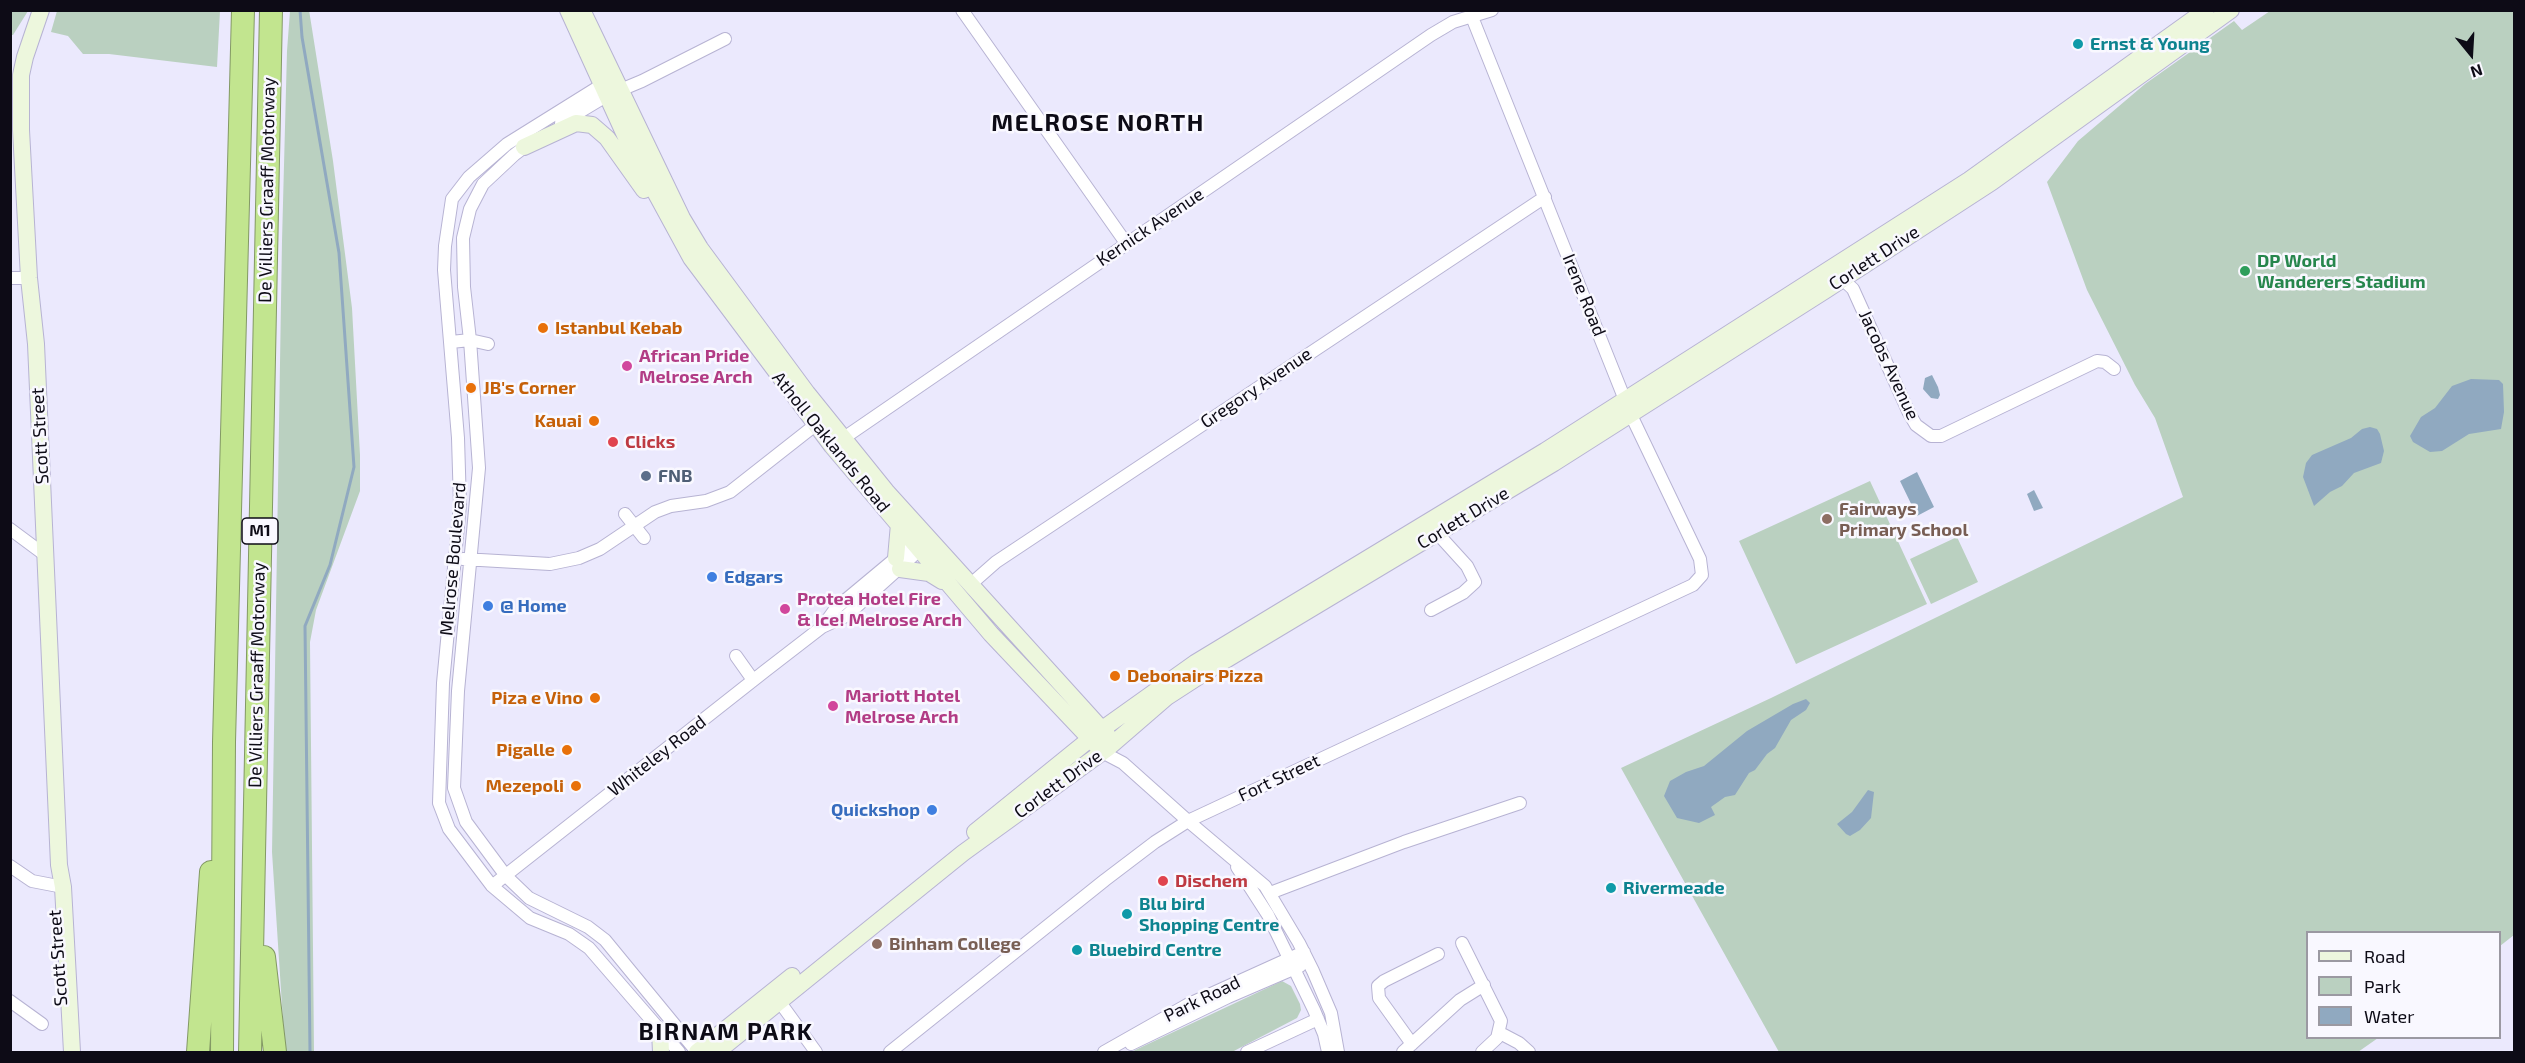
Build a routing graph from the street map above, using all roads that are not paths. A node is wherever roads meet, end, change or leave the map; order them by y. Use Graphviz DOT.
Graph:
graph roads {
  1 [pos="41,10"];
  2 [pos="243,10"];
  3 [pos="271,10"];
  4 [pos="568,10"];
  5 [pos="582,10"];
  6 [pos="962,10"];
  7 [pos="1492,10"];
  8 [pos="2205,10"];
  9 [pos="2231,10"];
  10 [pos="1472,17"];
  11 [pos="725,39"];
  12 [pos="20,51"];
  13 [pos="610,86"];
  14 [pos="524,147"];
  15 [pos="1545,197"];
  16 [pos="669,222"];
  17 [pos="1126,243"];
  18 [pos="1836,274"];
  19 [pos="10,278"];
  20 [pos="29,278"];
  21 [pos="470,340"];
  22 [pos="451,342"];
  23 [pos="488,344"];
  24 [pos="2114,369"];
  25 [pos="1628,407"];
  26 [pos="814,426"];
  27 [pos="838,442"];
  28 [pos="625,514"];
  29 [pos="899,524"];
  30 [pos="634,525"];
  31 [pos="10,529"];
  32 [pos="1437,533"];
  33 [pos="644,538"];
  34 [pos="923,541"];
  35 [pos="45,555"];
  36 [pos="454,558"];
  37 [pos="471,559"];
  38 [pos="898,563"];
  39 [pos="1703,568"];
  40 [pos="971,584"];
  41 [pos="950,587"];
  42 [pos="1431,610"];
  43 [pos="1010,629"];
  44 [pos="736,656"];
  45 [pos="1015,660"];
  46 [pos="753,680"];
  47 [pos="1096,734"];
  48 [pos="224,742"];
  49 [pos="1108,747"];
  50 [pos="1520,803"];
  51 [pos="1188,821"];
  52 [pos="1231,858"];
  53 [pos="11,868"];
  54 [pos="506,876"];
  55 [pos="58,886"];
  56 [pos="492,886"];
  57 [pos="1270,893"];
  58 [pos="254,925"];
  59 [pos="1462,943"];
  60 [pos="1438,954"];
  61 [pos="1306,957"];
  62 [pos="1291,964"];
  63 [pos="1484,985"];
  64 [pos="64,988"];
  65 [pos="10,1001"];
  66 [pos="779,1001"];
  67 [pos="1318,1019"];
  68 [pos="42,1024"];
  69 [pos="660,1031"];
  70 [pos="1500,1033"];
  71 [pos="1407,1048"];
  72 [pos="697,1052"];
  73 [pos="64,1053"];
  74 [pos="72,1053"];
  75 [pos="198,1053"];
  76 [pos="222,1053"];
  77 [pos="250,1053"];
  78 [pos="275,1053"];
  79 [pos="661,1053"];
  80 [pos="679,1053"];
  81 [pos="717,1053"];
  82 [pos="816,1053"];
  83 [pos="890,1053"];
  84 [pos="1104,1053"];
  85 [pos="1114,1053"];
  86 [pos="1247,1053"];
  87 [pos="1328,1053"];
  88 [pos="1338,1053"];
  89 [pos="1482,1053"];
  90 [pos="1529,1053"];
  1 -- 12 [label="main road, Scott Street"];
  2 -- 48 [label="highway, M1"];
  3 -- 58 [label="highway, De Villiers Graaff Motorway / M1"];
  4 -- 13 [label="main road, Atholl Oaklands Road"];
  5 -- 13 [label="main road, Atholl Oaklands Road"];
  6 -- 17 [label="street"];
  7 -- 10 [label="street, Kernick Avenue"];
  8 -- 18 [label="main road, Corlett Drive"];
  9 -- 18 [label="main road, Corlett Drive"];
  10 -- 15 [label="street, Irene Road"];
  10 -- 17 [label="street, Kernick Avenue"];
  11 -- 13 [label="street"];
  12 -- 20 [label="main road, Scott Street"];
  13 -- 14 [label="street, Melrose Boulevard"];
  13 -- 16 [label="main road, Atholl Oaklands Road"];
  13 -- 22 [label="street, Melrose Boulevard"];
  13 -- 27 [label="main road, Atholl Oaklands Road"];
  14 -- 16 [label="main road"];
  14 -- 21 [label="street, Melrose Boulevard"];
  15 -- 25 [label="street, Irene Road"];
  15 -- 40 [label="street, Gregory Avenue"];
  16 -- 26 [label="main road, Atholl Oaklands Road"];
  17 -- 27 [label="street, Kernick Avenue"];
  18 -- 24 [label="street, Jacobs Avenue"];
  18 -- 25 [label="main road, Corlett Drive"];
  19 -- 20 [label="street"];
  20 -- 35 [label="main road, Scott Street"];
  21 -- 22 [label="street"];
  21 -- 23 [label="street"];
  21 -- 37 [label="street, Melrose Boulevard"];
  22 -- 36 [label="street, Melrose Boulevard"];
  25 -- 32 [label="main road, Corlett Drive"];
  25 -- 39 [label="street, Irene Road"];
  25 -- 47 [label="main road, Corlett Drive"];
  26 -- 27 [label="main road, Atholl Oaklands Road"];
  26 -- 30 [label="street"];
  27 -- 29 [label="main road, Atholl Oaklands Road"];
  27 -- 34 [label="main road, Atholl Oaklands Road"];
  28 -- 30 [label="street"];
  29 -- 34 [label="main road, Atholl Oaklands Road"];
  29 -- 38 [label="main road"];
  30 -- 33 [label="street"];
  30 -- 37 [label="street"];
  31 -- 35 [label="street"];
  32 -- 42 [label="street"];
  32 -- 49 [label="main road, Corlett Drive"];
  34 -- 38 [label="street, Whiteley Road"];
  34 -- 40 [label="main road, Atholl Oaklands Road"];
  34 -- 41 [label="main road, Atholl Oaklands Road"];
  35 -- 55 [label="main road, Scott Street"];
  36 -- 37 [label="street"];
  36 -- 56 [label="street, Melrose Boulevard"];
  37 -- 54 [label="street, Melrose Boulevard"];
  38 -- 41 [label="main road"];
  38 -- 46 [label="street, Whiteley Road"];
  39 -- 51 [label="street, Fort Street"];
  40 -- 43 [label="main road, Atholl Oaklands Road"];
  41 -- 45 [label="main road, Atholl Oaklands Road"];
  43 -- 45 [label="main road"];
  43 -- 47 [label="main road, Atholl Oaklands Road"];
  44 -- 46 [label="street"];
  45 -- 47 [label="main road, Atholl Oaklands Road"];
  46 -- 54 [label="street, Whiteley Road"];
  47 -- 49 [label="main road, Atholl Oaklands Road"];
  47 -- 72 [label="main road, Corlett Drive"];
  48 -- 75 [label="highway"];
  48 -- 76 [label="highway, M1"];
  49 -- 51 [label="street, Atholl Oaklands Road"];
  49 -- 66 [label="main road, Corlett Drive"];
  50 -- 57 [label="street"];
  51 -- 52 [label="street, Atholl Oaklands Road"];
  51 -- 83 [label="street, Fort Street"];
  52 -- 57 [label="street, Atholl Oaklands Road"];
  52 -- 62 [label="street, Atholl Oaklands Road"];
  53 -- 55 [label="street"];
  54 -- 56 [label="street, Whiteley Road"];
  54 -- 72 [label="street, Melrose Boulevard"];
  55 -- 64 [label="main road, Scott Street"];
  56 -- 69 [label="street, Melrose Boulevard"];
  57 -- 61 [label="street, Atholl Oaklands Road"];
  58 -- 77 [label="highway, De Villiers Graaff Motorway / M1"];
  58 -- 78 [label="highway"];
  59 -- 63 [label="street"];
  60 -- 71 [label="street"];
  61 -- 62 [label="street, Park Road"];
  61 -- 88 [label="street, Atholl Oaklands Road"];
  62 -- 67 [label="street, Atholl Oaklands Road"];
  62 -- 84 [label="street, Park Road"];
  62 -- 85 [label="street, Park Road"];
  63 -- 70 [label="street"];
  63 -- 71 [label="street"];
  64 -- 73 [label="main road, Scott Street"];
  64 -- 74 [label="main road, Scott Street"];
  65 -- 68 [label="street"];
  66 -- 81 [label="main road, Corlett Drive"];
  66 -- 82 [label="street"];
  67 -- 86 [label="street"];
  67 -- 87 [label="street, Atholl Oaklands Road"];
  69 -- 79 [label="main road"];
  69 -- 80 [label="street, Melrose Boulevard"];
  70 -- 89 [label="street"];
  70 -- 90 [label="street"];
}
